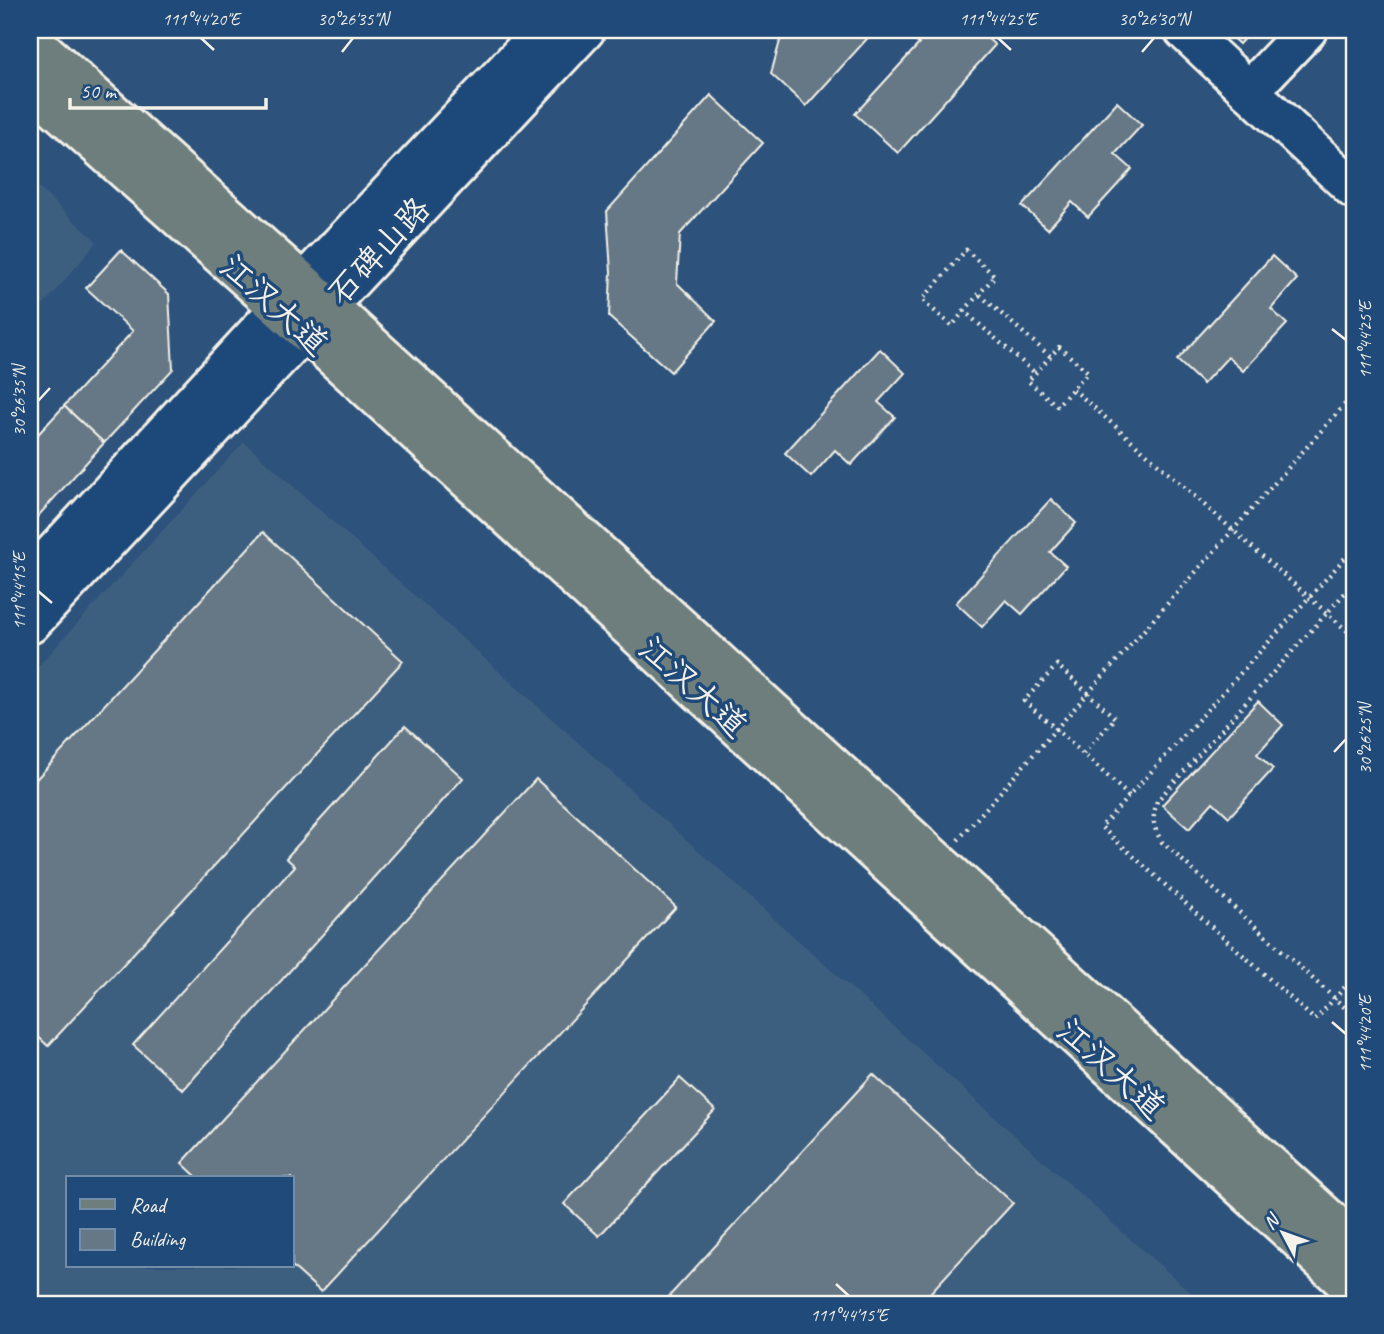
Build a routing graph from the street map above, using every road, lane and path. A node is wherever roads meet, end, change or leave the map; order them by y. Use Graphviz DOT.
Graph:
graph roads {
  1 [pos="544,30"];
  2 [pos="584,30"];
  3 [pos="1184,30"];
  4 [pos="1307,30"];
  5 [pos="30,39"];
  6 [pos="30,85"];
  7 [pos="1249,91"];
  8 [pos="1354,188"];
  9 [pos="979,295"];
  10 [pos="304,307"];
  11 [pos="964,311"];
  12 [pos="1050,356"];
  13 [pos="1035,373"];
  14 [pos="1073,389"];
  15 [pos="1354,394"];
  16 [pos="1234,530"];
  17 [pos="1354,548"];
  18 [pos="30,579"];
  19 [pos="1354,583"];
  20 [pos="1310,597"];
  21 [pos="1327,613"];
  22 [pos="30,624"];
  23 [pos="1354,637"];
  24 [pos="1088,693"];
  25 [pos="1056,729"];
  26 [pos="1083,754"];
  27 [pos="1129,796"];
  28 [pos="956,842"];
  29 [pos="1354,977"];
  30 [pos="1334,999"];
  31 [pos="1354,1016"];
  32 [pos="1354,1242"];
  33 [pos="1354,1290"];
  1 -- 10 [label="street"];
  2 -- 10 [label="street, 石碑山路"];
  3 -- 7 [label="street"];
  4 -- 7 [label="street"];
  5 -- 10 [label="main road, 江汉大道"];
  6 -- 10 [label="main road, 江汉大道"];
  7 -- 8 [label="street"];
  9 -- 11 [label="path"];
  9 -- 11 [label="path"];
  9 -- 12 [label="path"];
  10 -- 18 [label="street"];
  10 -- 22 [label="street, 石碑山路"];
  10 -- 32 [label="main road, 江汉大道"];
  10 -- 33 [label="main road, 江汉大道"];
  11 -- 13 [label="path"];
  12 -- 13 [label="path"];
  12 -- 14 [label="path"];
  13 -- 14 [label="path"];
  14 -- 16 [label="path"];
  15 -- 16 [label="path"];
  16 -- 20 [label="path"];
  16 -- 24 [label="path"];
  17 -- 20 [label="path"];
  19 -- 21 [label="path"];
  20 -- 21 [label="path"];
  20 -- 27 [label="path"];
  21 -- 23 [label="path"];
  21 -- 30 [label="path"];
  24 -- 25 [label="path"];
  24 -- 25 [label="path"];
  24 -- 26 [label="path"];
  25 -- 26 [label="path"];
  25 -- 28 [label="path"];
  26 -- 27 [label="path"];
  27 -- 30 [label="path"];
  29 -- 30 [label="path"];
  30 -- 31 [label="path"];
}
